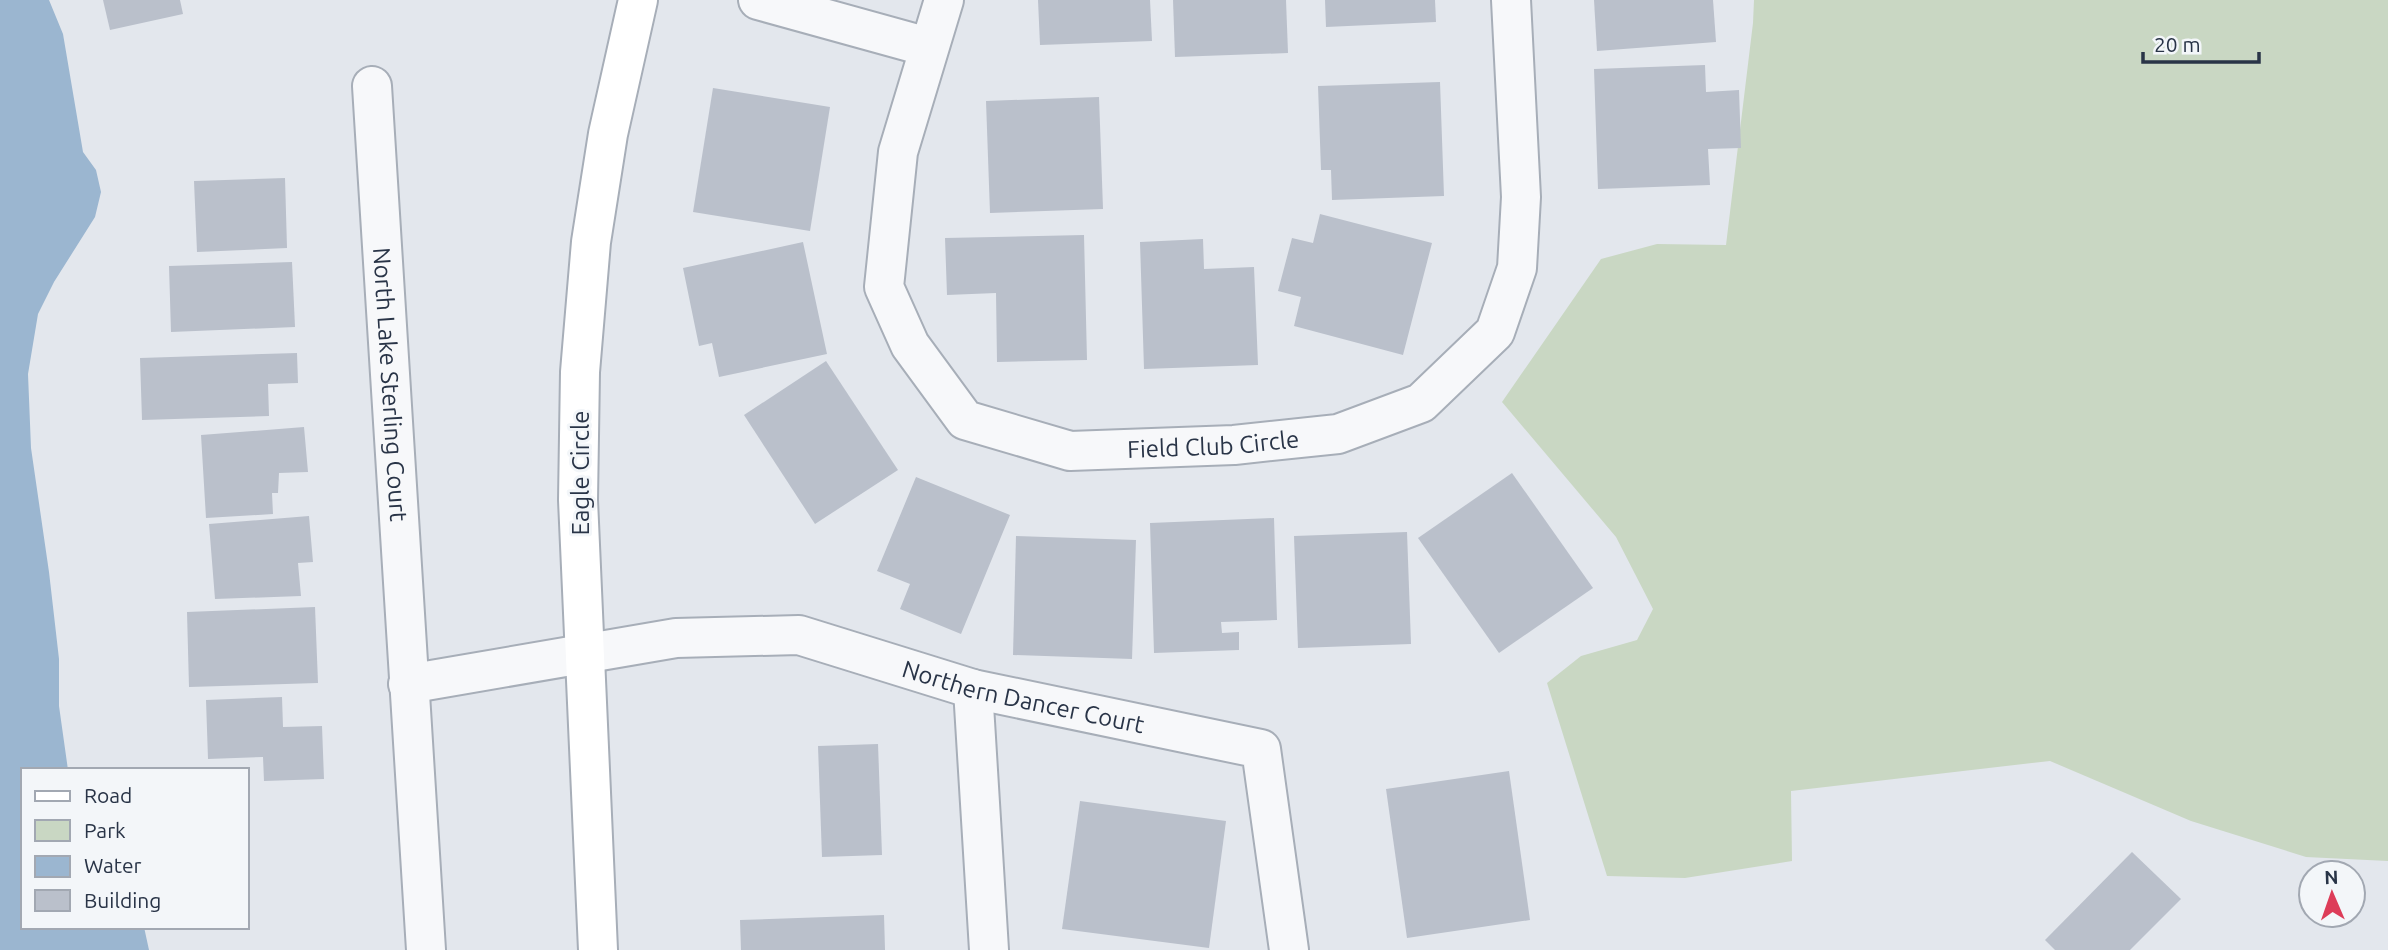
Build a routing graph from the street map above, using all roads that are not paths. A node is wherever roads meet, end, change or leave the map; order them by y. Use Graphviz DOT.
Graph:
graph roads {
  1 [pos="638,0"];
  2 [pos="758,0"];
  3 [pos="944,0"];
  4 [pos="1511,0"];
  5 [pos="928,47"];
  6 [pos="372,86"];
  7 [pos="586,652"];
  8 [pos="408,684"];
  9 [pos="973,689"];
  10 [pos="426,950"];
  11 [pos="598,950"];
  12 [pos="989,950"];
  13 [pos="1289,950"];
  1 -- 7 [label="street, Eagle Circle"];
  2 -- 5 [label="street"];
  3 -- 5 [label="street, Field Club Circle"];
  4 -- 5 [label="street, Field Club Circle"];
  6 -- 8 [label="street, North Lake Sterling Court"];
  7 -- 8 [label="street, Northern Dancer Court"];
  7 -- 9 [label="street, Northern Dancer Court"];
  7 -- 11 [label="street, Eagle Circle"];
  8 -- 10 [label="street, North Lake Sterling Court"];
  9 -- 12 [label="street"];
  9 -- 13 [label="street, Northern Dancer Court"];
}
